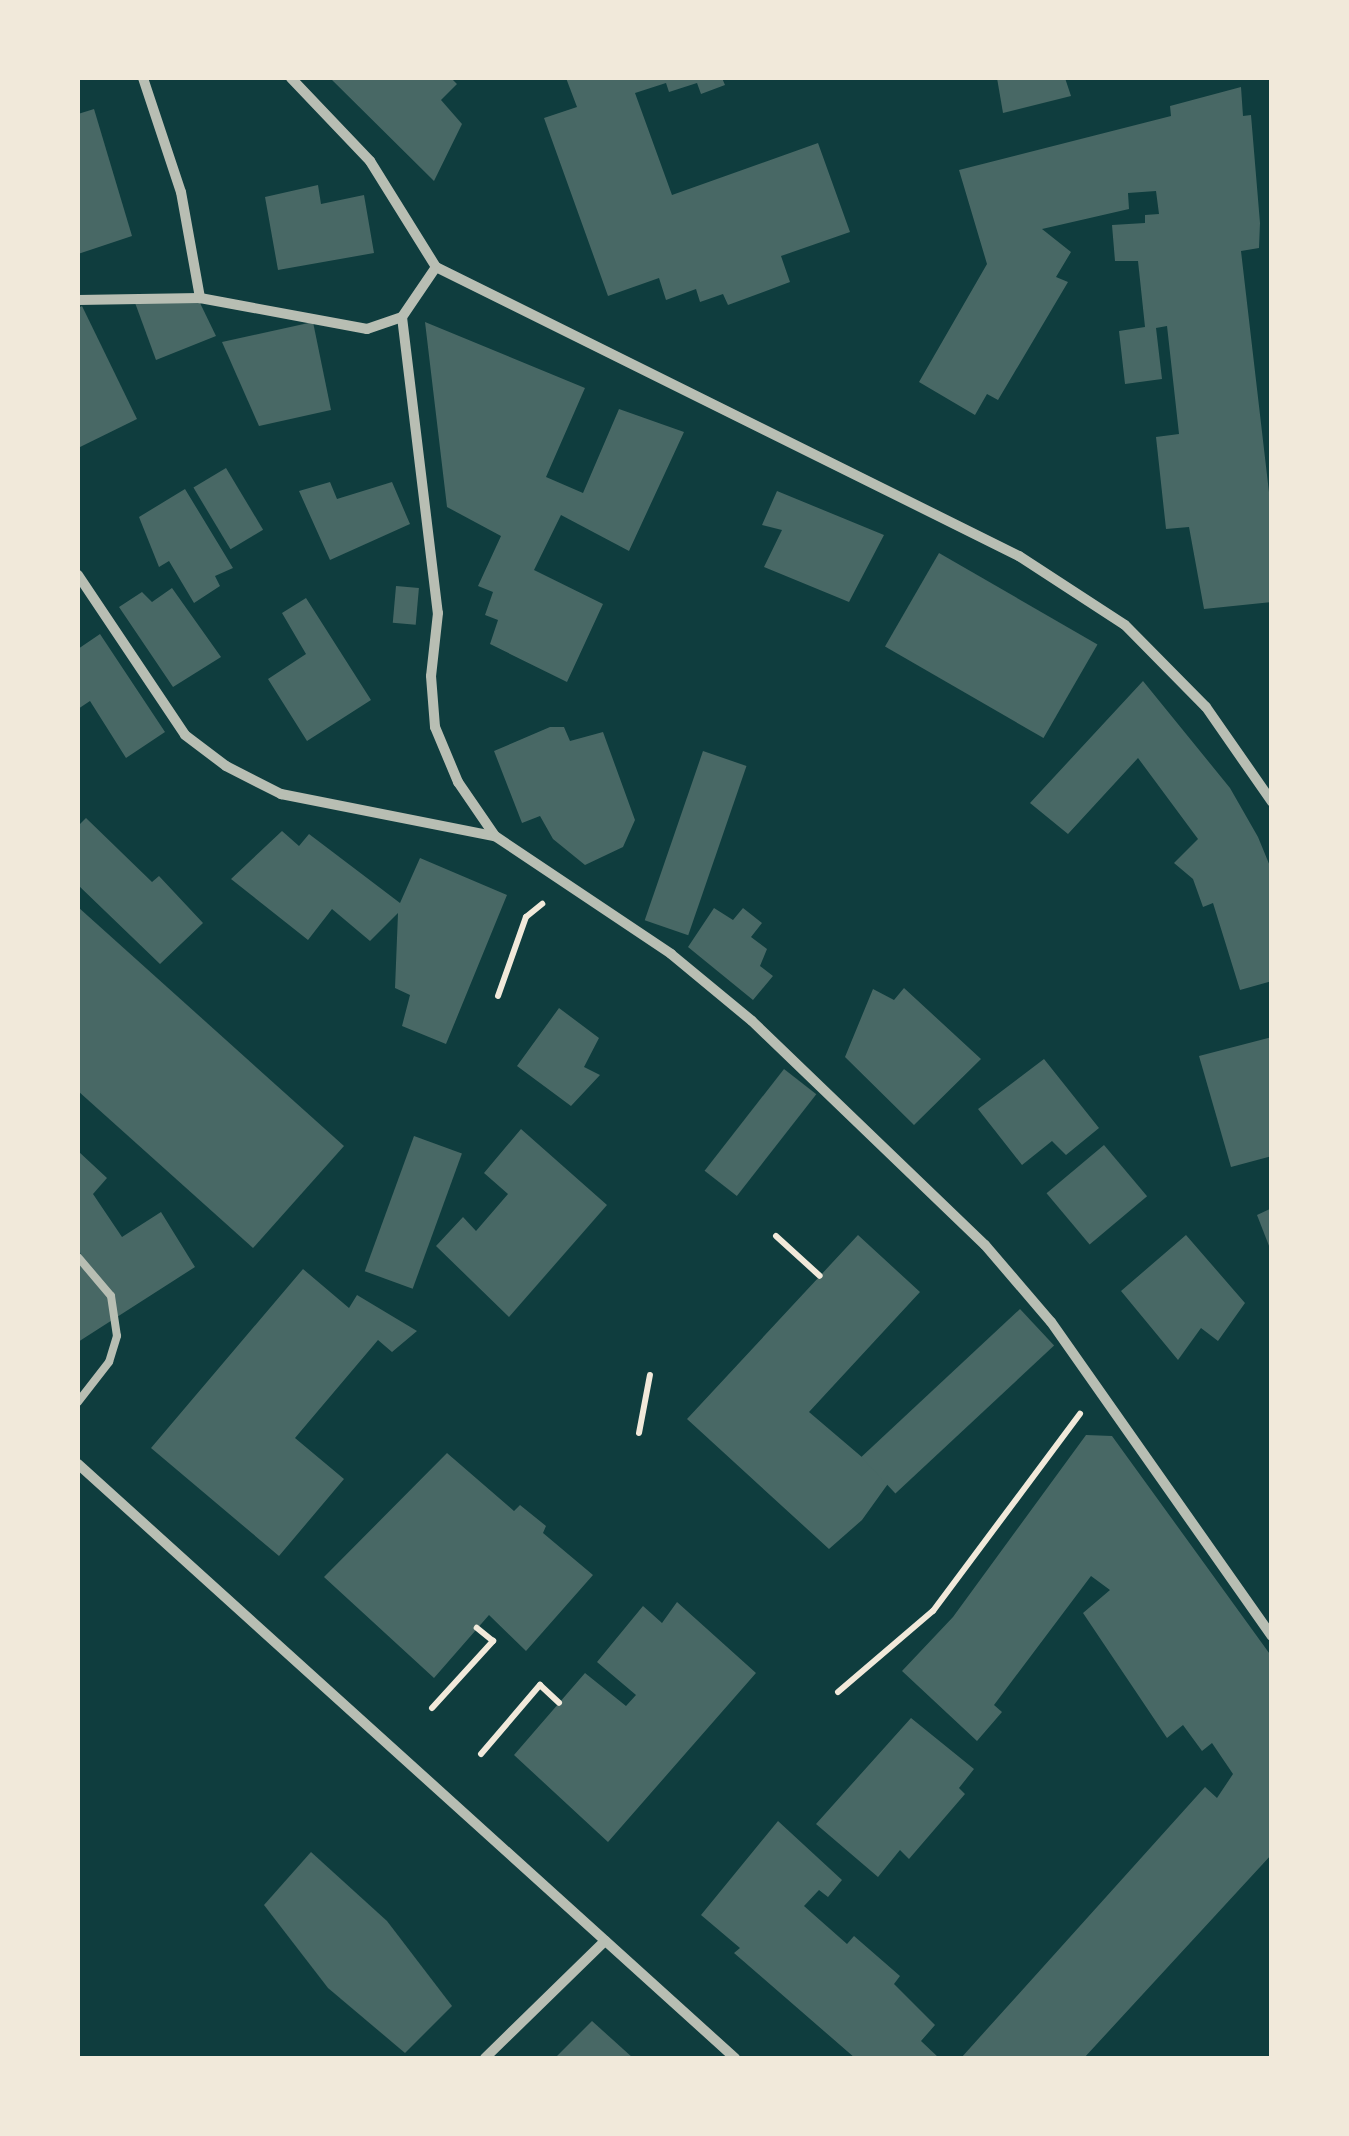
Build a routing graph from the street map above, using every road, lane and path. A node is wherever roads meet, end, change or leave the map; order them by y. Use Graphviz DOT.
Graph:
graph roads {
  1 [pos="143,78"];
  2 [pos="291,78"];
  3 [pos="436,267"];
  4 [pos="200,298"];
  5 [pos="78,300"];
  6 [pos="402,317"];
  7 [pos="78,575"];
  8 [pos="1272,802"];
  9 [pos="495,836"];
  10 [pos="526,917"];
  11 [pos="498,996"];
  12 [pos="776,1236"];
  13 [pos="78,1257"];
  14 [pos="820,1276"];
  15 [pos="650,1375"];
  16 [pos="1098,1389"];
  17 [pos="78,1402"];
  18 [pos="639,1433"];
  19 [pos="78,1464"];
  20 [pos="477,1628"];
  21 [pos="1272,1636"];
  22 [pos="838,1692"];
  23 [pos="559,1703"];
  24 [pos="432,1708"];
  25 [pos="481,1754"];
  26 [pos="605,1941"];
  27 [pos="485,2058"];
  28 [pos="736,2058"];
  1 -- 4 [label="street"];
  2 -- 3 [label="street"];
  3 -- 6 [label="street"];
  3 -- 8 [label="street"];
  4 -- 5 [label="street"];
  4 -- 6 [label="street"];
  6 -- 9 [label="street"];
  7 -- 9 [label="street"];
  9 -- 16 [label="street"];
  10 -- 11 [label="path"];
  12 -- 14 [label="path"];
  13 -- 17 [label="lane"];
  15 -- 18 [label="path"];
  16 -- 21 [label="street"];
  16 -- 22 [label="path"];
  19 -- 26 [label="street"];
  20 -- 24 [label="path"];
  23 -- 25 [label="path"];
  26 -- 27 [label="street"];
  26 -- 28 [label="street"];
}
